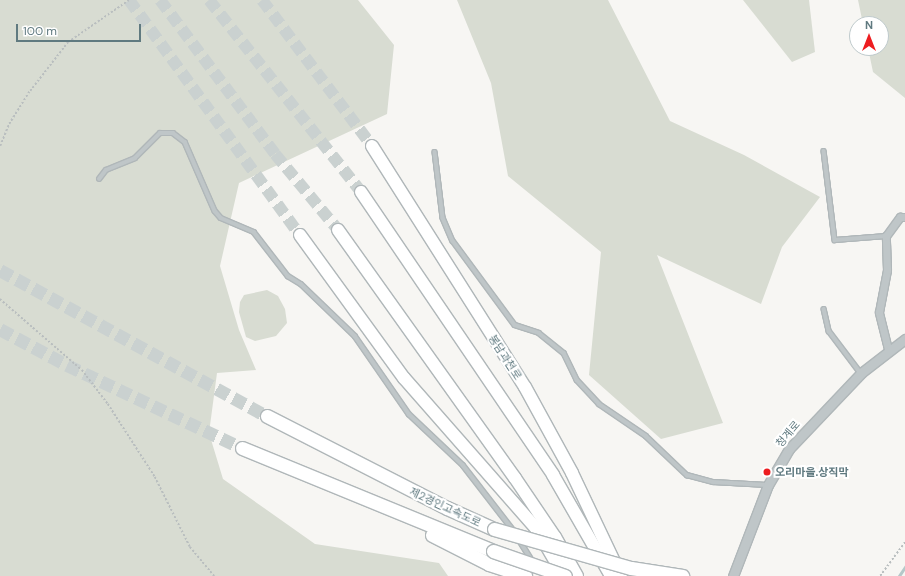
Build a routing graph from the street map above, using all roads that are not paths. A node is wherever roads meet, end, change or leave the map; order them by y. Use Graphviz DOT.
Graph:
graph roads {
  1 [pos="372,146"];
  2 [pos="824,151"];
  3 [pos="435,152"];
  4 [pos="99,179"];
  5 [pos="361,192"];
  6 [pos="905,217"];
  7 [pos="338,230"];
  8 [pos="300,235"];
  9 [pos="886,236"];
  10 [pos="824,309"];
  11 [pos="905,339"];
  12 [pos="888,349"];
  13 [pos="861,373"];
  14 [pos="267,416"];
  15 [pos="242,448"];
  16 [pos="768,485"];
  17 [pos="354,496"];
  18 [pos="494,529"];
  19 [pos="526,576"];
  20 [pos="541,576"];
  21 [pos="564,576"];
  22 [pos="577,576"];
  23 [pos="611,576"];
  24 [pos="621,576"];
  25 [pos="633,576"];
  26 [pos="682,576"];
  27 [pos="733,576"];
  1 -- 24 [label="highway, 봉담과천로"];
  2 -- 9 [label="lane"];
  3 -- 16 [label="lane"];
  4 -- 20 [label="lane"];
  5 -- 23 [label="highway"];
  6 -- 9 [label="street"];
  7 -- 22 [label="highway"];
  8 -- 21 [label="highway"];
  9 -- 12 [label="street"];
  10 -- 13 [label="lane"];
  11 -- 12 [label="street, 청계로"];
  12 -- 13 [label="street, 청계로"];
  13 -- 16 [label="street, 청계로"];
  14 -- 18 [label="highway, 제2경인고속도로"];
  15 -- 17 [label="highway, 제2경인고속도로"];
  16 -- 27 [label="street, 청계로"];
  17 -- 19 [label="highway"];
  17 -- 21 [label="highway, 제2경인고속도로, bridge"];
  18 -- 25 [label="highway, 제2경인고속도로, bridge"];
  18 -- 26 [label="highway, bridge"];
}
